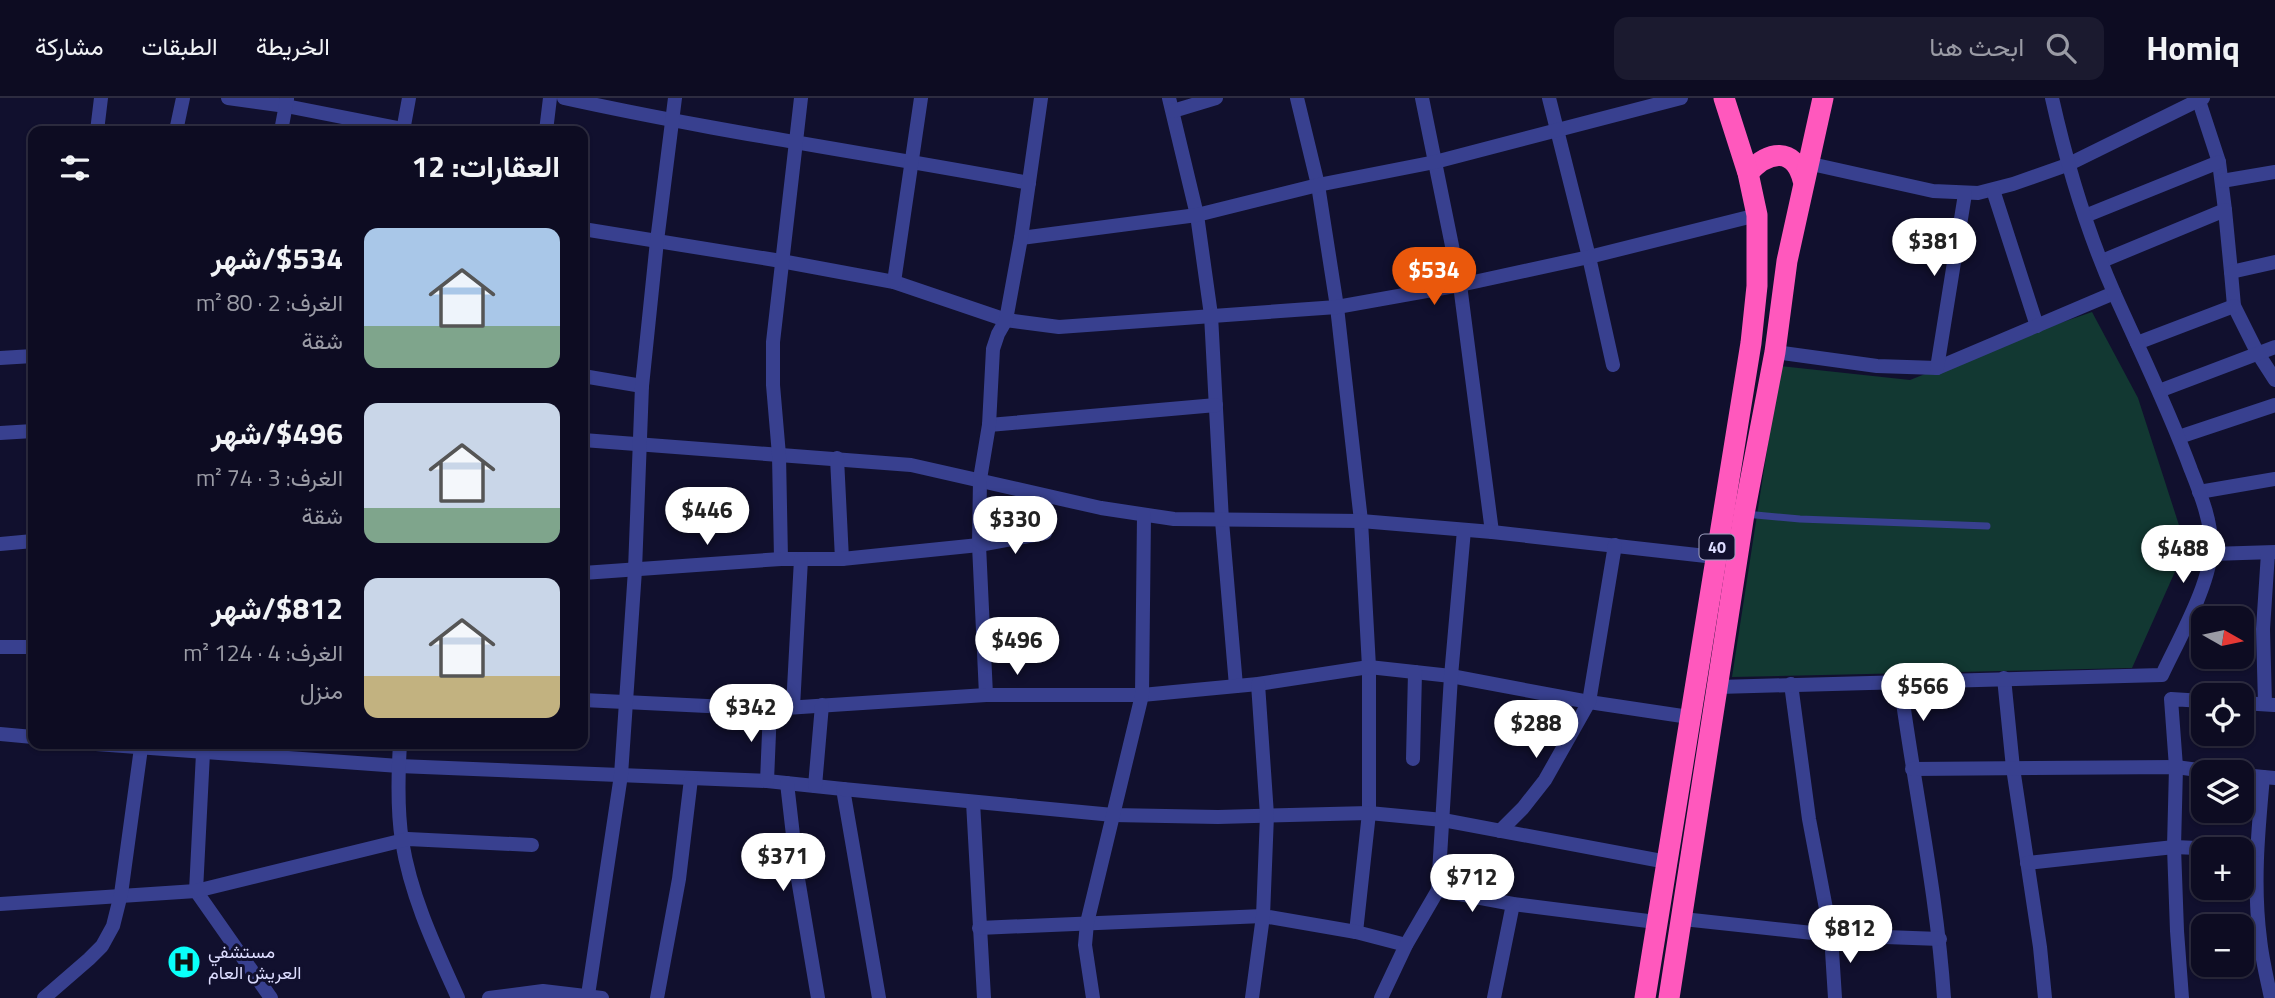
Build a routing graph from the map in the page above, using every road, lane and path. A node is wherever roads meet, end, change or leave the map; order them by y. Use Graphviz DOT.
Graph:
graph roads {
  1 [pos="101,98"];
  2 [pos="183,98"];
  3 [pos="228,98"];
  4 [pos="409,98"];
  5 [pos="550,98"];
  6 [pos="564,98"];
  7 [pos="675,98"];
  8 [pos="801,98"];
  9 [pos="921,98"];
  10 [pos="1041,98"];
  11 [pos="1216,98"];
  12 [pos="1297,98"];
  13 [pos="1422,98"];
  14 [pos="1549,98"];
  15 [pos="1681,98"];
  16 [pos="1724,98"];
  17 [pos="1823,98"];
  18 [pos="2052,98"];
  19 [pos="2200,98"];
  20 [pos="287,102"];
  21 [pos="1171,104"];
  22 [pos="672,122"];
  23 [pos="98,126"];
  24 [pos="177,126"];
  25 [pos="282,126"];
  26 [pos="386,126"];
  27 [pos="404,126"];
  28 [pos="547,126"];
  29 [pos="1558,131"];
  30 [pos="796,144"];
  31 [pos="911,161"];
  32 [pos="1435,162"];
  33 [pos="2219,162"];
  34 [pos="2067,165"];
  35 [pos="1805,171"];
  36 [pos="2275,172"];
  37 [pos="1748,173"];
  38 [pos="2222,181"];
  39 [pos="1028,183"];
  40 [pos="1318,185"];
  41 [pos="1993,190"];
  42 [pos="1965,194"];
  43 [pos="2225,210"];
  44 [pos="1197,215"];
  45 [pos="1757,215"];
  46 [pos="2085,216"];
  47 [pos="588,230"];
  48 [pos="1021,238"];
  49 [pos="657,241"];
  50 [pos="1590,257"];
  51 [pos="781,261"];
  52 [pos="2102,261"];
  53 [pos="2275,262"];
  54 [pos="2231,272"];
  55 [pos="894,282"];
  56 [pos="1460,285"];
  57 [pos="2114,293"];
  58 [pos="2234,306"];
  59 [pos="1337,307"];
  60 [pos="1211,315"];
  61 [pos="1006,320"];
  62 [pos="2037,326"];
  63 [pos="2137,343"];
  64 [pos="2275,347"];
  65 [pos="1775,352"];
  66 [pos="2258,352"];
  67 [pos="28,356"];
  68 [pos="0,358"];
  69 [pos="1614,365"];
  70 [pos="1937,368"];
  71 [pos="588,377"];
  72 [pos="2275,380"];
  73 [pos="642,386"];
  74 [pos="2159,391"];
  75 [pos="1216,405"];
  76 [pos="2275,405"];
  77 [pos="989,425"];
  78 [pos="28,430"];
  79 [pos="0,433"];
  80 [pos="2179,437"];
  81 [pos="588,440"];
  82 [pos="640,443"];
  83 [pos="779,455"];
  84 [pos="836,458"];
  85 [pos="980,479"];
  86 [pos="2275,479"];
  87 [pos="2199,492"];
  88 [pos="1744,514"];
  89 [pos="1144,516"];
  90 [pos="1222,521"];
  91 [pos="1362,521"];
  92 [pos="1987,526"];
  93 [pos="1464,530"];
  94 [pos="1492,531"];
  95 [pos="1045,533"];
  96 [pos="28,541"];
  97 [pos="0,544"];
  98 [pos="979,545"];
  99 [pos="1615,545"];
  100 [pos="2271,553"];
  101 [pos="2211,554"];
  102 [pos="1715,557"];
  103 [pos="781,559"];
  104 [pos="801,559"];
  105 [pos="842,559"];
  106 [pos="635,570"];
  107 [pos="588,573"];
  108 [pos="0,647"];
  109 [pos="28,647"];
  110 [pos="1369,667"];
  111 [pos="1415,672"];
  112 [pos="2162,675"];
  113 [pos="1451,676"];
  114 [pos="2004,678"];
  115 [pos="1900,681"];
  116 [pos="1258,684"];
  117 [pos="1791,684"];
  118 [pos="1236,686"];
  119 [pos="1718,687"];
  120 [pos="986,695"];
  121 [pos="1143,695"];
  122 [pos="2171,699"];
  123 [pos="588,700"];
  124 [pos="2191,700"];
  125 [pos="1589,702"];
  126 [pos="627,703"];
  127 [pos="822,705"];
  128 [pos="2270,705"];
  129 [pos="793,707"];
  130 [pos="770,709"];
  131 [pos="1689,717"];
  132 [pos="0,734"];
  133 [pos="28,737"];
  134 [pos="141,749"];
  135 [pos="153,749"];
  136 [pos="233,749"];
  137 [pos="400,749"];
  138 [pos="203,753"];
  139 [pos="1413,758"];
  140 [pos="399,766"];
  141 [pos="2013,768"];
  142 [pos="2176,768"];
  143 [pos="1912,769"];
  144 [pos="2191,770"];
  145 [pos="621,775"];
  146 [pos="2269,778"];
  147 [pos="691,779"];
  148 [pos="767,781"];
  149 [pos="788,783"];
  150 [pos="816,786"];
  151 [pos="843,789"];
  152 [pos="973,802"];
  153 [pos="1369,813"];
  154 [pos="1112,816"];
  155 [pos="1267,816"];
  156 [pos="1443,820"];
  157 [pos="1500,831"];
  158 [pos="2253,837"];
  159 [pos="402,840"];
  160 [pos="532,845"];
  161 [pos="2174,847"];
  162 [pos="2191,848"];
  163 [pos="1667,862"];
  164 [pos="2027,863"];
  165 [pos="2254,884"];
  166 [pos="1438,890"];
  167 [pos="197,891"];
  168 [pos="121,894"];
  169 [pos="0,904"];
  170 [pos="1513,904"];
  171 [pos="1264,916"];
  172 [pos="1683,919"];
  173 [pos="1656,922"];
  174 [pos="1087,923"];
  175 [pos="979,928"];
  176 [pos="1356,932"];
  177 [pos="1831,935"];
  178 [pos="1940,939"];
  179 [pos="1406,945"];
  180 [pos="595,997"];
  181 [pos="44,998"];
  182 [pos="271,998"];
  183 [pos="458,998"];
  184 [pos="489,998"];
  185 [pos="657,998"];
  186 [pos="818,998"];
  187 [pos="879,998"];
  188 [pos="984,998"];
  189 [pos="1093,998"];
  190 [pos="1252,998"];
  191 [pos="1381,998"];
  192 [pos="1494,998"];
  193 [pos="1645,998"];
  194 [pos="1669,998"];
  195 [pos="1835,998"];
  196 [pos="1944,998"];
  197 [pos="2045,998"];
  198 [pos="2182,998"];
  199 [pos="2271,998"];
  1 -- 23 [label="street"];
  2 -- 24 [label="street"];
  3 -- 20 [label="street"];
  4 -- 27 [label="street"];
  5 -- 28 [label="street"];
  6 -- 22 [label="street"];
  7 -- 22 [label="street"];
  8 -- 30 [label="street"];
  9 -- 31 [label="street"];
  10 -- 39 [label="street"];
  11 -- 21 [label="street"];
  12 -- 40 [label="street"];
  13 -- 32 [label="street"];
  14 -- 29 [label="street"];
  15 -- 29 [label="street"];
  16 -- 37 [label="highway, 40"];
  17 -- 35 [label="highway, 40"];
  18 -- 34 [label="street"];
  19 -- 33 [label="street"];
  19 -- 34 [label="street"];
  20 -- 25 [label="street"];
  20 -- 26 [label="street"];
  21 -- 44 [label="street"];
  22 -- 30 [label="street"];
  22 -- 49 [label="street"];
  29 -- 32 [label="street"];
  29 -- 50 [label="street"];
  30 -- 31 [label="street"];
  30 -- 51 [label="street"];
  31 -- 39 [label="street"];
  31 -- 55 [label="street"];
  32 -- 40 [label="street"];
  32 -- 56 [label="street"];
  33 -- 38 [label="street"];
  33 -- 46 [label="street"];
  34 -- 41 [label="street"];
  34 -- 46 [label="street"];
  35 -- 37 [label="highway"];
  35 -- 42 [label="street"];
  35 -- 65 [label="highway, 40"];
  36 -- 38 [label="street"];
  37 -- 45 [label="highway, 40"];
  38 -- 43 [label="street"];
  39 -- 48 [label="street"];
  40 -- 44 [label="street"];
  40 -- 59 [label="street"];
  41 -- 42 [label="street"];
  41 -- 62 [label="street"];
  42 -- 70 [label="street"];
  43 -- 52 [label="street"];
  43 -- 54 [label="street"];
  44 -- 48 [label="street"];
  44 -- 60 [label="street"];
  45 -- 50 [label="street"];
  45 -- 102 [label="highway, 40"];
  46 -- 52 [label="street"];
  47 -- 49 [label="street"];
  48 -- 61 [label="street"];
  49 -- 51 [label="street"];
  49 -- 73 [label="street"];
  50 -- 56 [label="street"];
  50 -- 69 [label="street"];
  51 -- 55 [label="street"];
  51 -- 83 [label="street"];
  52 -- 57 [label="street"];
  53 -- 54 [label="street"];
  54 -- 58 [label="street"];
  55 -- 61 [label="street"];
  56 -- 59 [label="street"];
  56 -- 94 [label="street"];
  57 -- 62 [label="street"];
  57 -- 63 [label="street"];
  58 -- 63 [label="street"];
  58 -- 66 [label="street"];
  59 -- 60 [label="street"];
  59 -- 91 [label="street"];
  60 -- 61 [label="street"];
  60 -- 75 [label="street"];
  61 -- 77 [label="street"];
  62 -- 70 [label="street"];
  63 -- 74 [label="street"];
  64 -- 66 [label="street"];
  65 -- 70 [label="street"];
  65 -- 88 [label="highway, 40"];
  66 -- 72 [label="street"];
  66 -- 74 [label="street"];
  67 -- 68 [label="street"];
  71 -- 73 [label="street"];
  73 -- 82 [label="street"];
  74 -- 80 [label="street"];
  75 -- 77 [label="street"];
  75 -- 90 [label="street"];
  76 -- 80 [label="street"];
  77 -- 85 [label="street"];
  78 -- 79 [label="street"];
  80 -- 87 [label="street"];
  81 -- 82 [label="street"];
  82 -- 83 [label="street"];
  82 -- 106 [label="street"];
  83 -- 84 [label="street"];
  83 -- 103 [label="street"];
  84 -- 85 [label="street"];
  84 -- 105 [label="street"];
  85 -- 89 [label="street"];
  85 -- 98 [label="street"];
  86 -- 87 [label="street"];
  87 -- 101 [label="street"];
  88 -- 92 [label="lane"];
  88 -- 119 [label="highway, 40"];
  89 -- 90 [label="street"];
  89 -- 121 [label="street"];
  90 -- 91 [label="street"];
  90 -- 118 [label="street"];
  91 -- 93 [label="street"];
  91 -- 110 [label="street"];
  93 -- 94 [label="street"];
  93 -- 113 [label="street"];
  94 -- 99 [label="street"];
  95 -- 98 [label="street"];
  96 -- 97 [label="street"];
  98 -- 105 [label="street"];
  98 -- 120 [label="street"];
  99 -- 102 [label="street"];
  99 -- 125 [label="street"];
  100 -- 101 [label="street"];
  100 -- 128 [label="street"];
  101 -- 112 [label="street"];
  102 -- 131 [label="highway, 40"];
  103 -- 104 [label="street"];
  103 -- 106 [label="street"];
  104 -- 105 [label="street"];
  104 -- 129 [label="street"];
  106 -- 107 [label="street"];
  106 -- 126 [label="street"];
  108 -- 109 [label="street"];
  110 -- 111 [label="street"];
  110 -- 116 [label="street"];
  110 -- 153 [label="street"];
  111 -- 113 [label="street"];
  111 -- 139 [label="street"];
  112 -- 114 [label="street"];
  112 -- 122 [label="street"];
  113 -- 125 [label="street"];
  113 -- 156 [label="street"];
  114 -- 115 [label="street"];
  114 -- 141 [label="street"];
  115 -- 117 [label="street"];
  115 -- 143 [label="street"];
  116 -- 118 [label="street"];
  116 -- 155 [label="street"];
  117 -- 119 [label="street"];
  117 -- 177 [label="street"];
  118 -- 121 [label="street"];
  119 -- 172 [label="highway, 40"];
  120 -- 121 [label="street"];
  120 -- 127 [label="street"];
  121 -- 154 [label="street"];
  122 -- 124 [label="street"];
  122 -- 142 [label="street"];
  123 -- 126 [label="street"];
  125 -- 131 [label="street"];
  125 -- 157 [label="street"];
  126 -- 130 [label="street"];
  126 -- 145 [label="street"];
  127 -- 129 [label="street"];
  127 -- 150 [label="street"];
  129 -- 130 [label="street"];
  130 -- 148 [label="street"];
  131 -- 163 [label="highway, 40"];
  132 -- 133 [label="street"];
  134 -- 168 [label="street"];
  135 -- 138 [label="street"];
  136 -- 138 [label="street"];
  136 -- 140 [label="street"];
  137 -- 140 [label="street"];
  138 -- 167 [label="street"];
  140 -- 145 [label="street"];
  140 -- 159 [label="street"];
  141 -- 142 [label="street"];
  141 -- 143 [label="street"];
  141 -- 164 [label="street"];
  142 -- 144 [label="street"];
  142 -- 161 [label="street"];
  143 -- 178 [label="street"];
  145 -- 147 [label="street"];
  145 -- 180 [label="street"];
  146 -- 158 [label="street"];
  147 -- 148 [label="street"];
  147 -- 185 [label="street"];
  148 -- 149 [label="street"];
  149 -- 150 [label="street"];
  149 -- 186 [label="street"];
  150 -- 151 [label="street"];
  151 -- 152 [label="street"];
  151 -- 187 [label="street"];
  152 -- 154 [label="street"];
  152 -- 175 [label="street"];
  153 -- 155 [label="street"];
  153 -- 156 [label="street"];
  153 -- 176 [label="street"];
  154 -- 155 [label="street"];
  154 -- 174 [label="street"];
  155 -- 171 [label="street"];
  156 -- 157 [label="street"];
  156 -- 166 [label="street"];
  157 -- 163 [label="street"];
  159 -- 160 [label="street"];
  159 -- 167 [label="street"];
  159 -- 183 [label="street"];
  161 -- 162 [label="street"];
  161 -- 164 [label="street"];
  161 -- 198 [label="street"];
  163 -- 173 [label="highway, 40"];
  164 -- 197 [label="street"];
  165 -- 199 [label="street"];
  166 -- 170 [label="street"];
  166 -- 179 [label="street"];
  167 -- 168 [label="street"];
  167 -- 182 [label="street"];
  168 -- 169 [label="street"];
  168 -- 181 [label="street"];
  170 -- 173 [label="street"];
  170 -- 192 [label="street"];
  171 -- 174 [label="street"];
  171 -- 176 [label="street"];
  171 -- 190 [label="street"];
  172 -- 177 [label="street"];
  172 -- 194 [label="highway, 40"];
  173 -- 193 [label="highway, 40"];
  174 -- 175 [label="street"];
  174 -- 189 [label="street"];
  175 -- 188 [label="street"];
  176 -- 179 [label="street"];
  177 -- 178 [label="street"];
  177 -- 195 [label="street"];
  178 -- 196 [label="street"];
  179 -- 191 [label="street"];
  180 -- 184 [label="street"];
}
